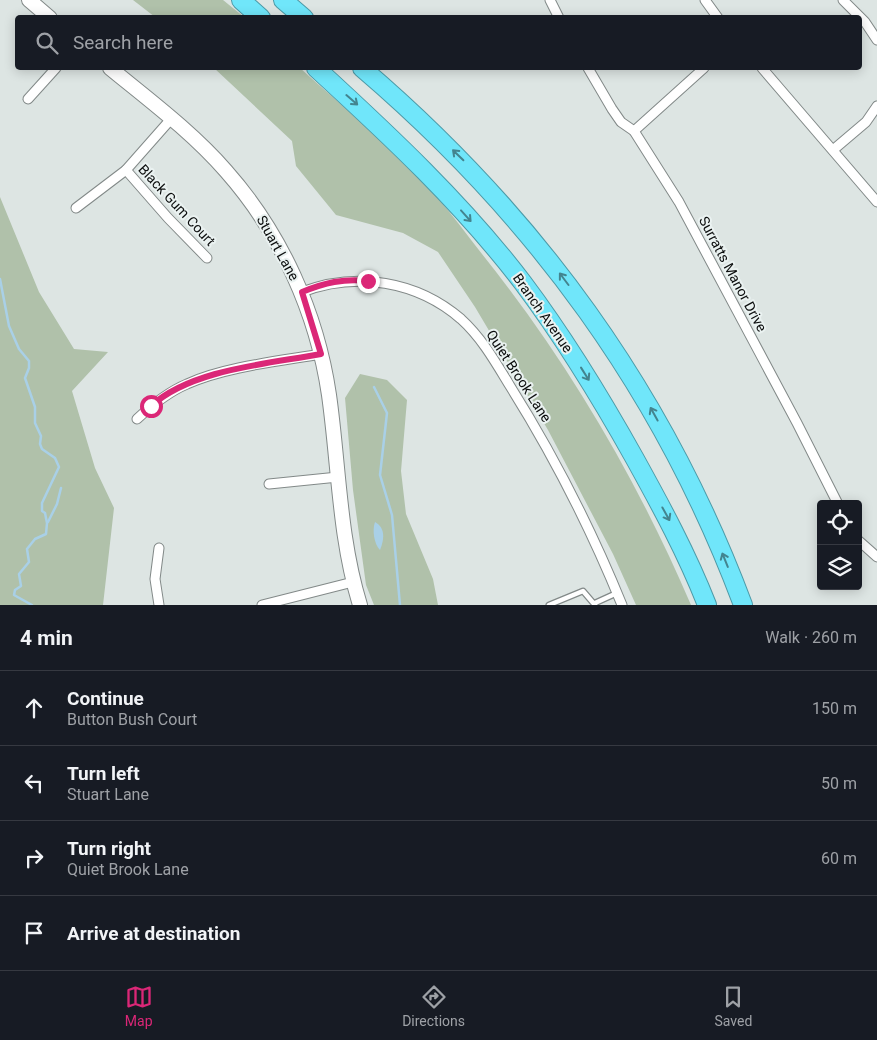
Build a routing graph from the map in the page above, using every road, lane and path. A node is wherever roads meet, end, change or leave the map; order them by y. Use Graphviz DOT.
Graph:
graph roads {
  1 [pos="29,0"];
  2 [pos="241,0"];
  3 [pos="283,0"];
  4 [pos="550,0"];
  5 [pos="705,0"];
  6 [pos="843,0"];
  7 [pos="46,15"];
  8 [pos="258,15"];
  9 [pos="300,15"];
  10 [pos="558,15"];
  11 [pos="716,15"];
  12 [pos="858,15"];
  13 [pos="862,19"];
  14 [pos="877,40"];
  15 [pos="54,70"];
  16 [pos="112,70"];
  17 [pos="318,70"];
  18 [pos="364,70"];
  19 [pos="589,70"];
  20 [pos="702,70"];
  21 [pos="764,70"];
  22 [pos="28,99"];
  23 [pos="877,106"];
  24 [pos="170,119"];
  25 [pos="634,131"];
  26 [pos="833,150"];
  27 [pos="126,170"];
  28 [pos="877,202"];
  29 [pos="76,208"];
  30 [pos="208,258"];
  31 [pos="302,292"];
  32 [pos="321,354"];
  33 [pos="137,419"];
  34 [pos="338,477"];
  35 [pos="269,484"];
  36 [pos="836,500"];
  37 [pos="862,544"];
  38 [pos="159,548"];
  39 [pos="877,557"];
  40 [pos="353,582"];
  41 [pos="618,593"];
  42 [pos="595,604"];
  43 [pos="159,605"];
  44 [pos="262,605"];
  45 [pos="360,605"];
  46 [pos="549,605"];
  47 [pos="622,605"];
  48 [pos="706,605"];
  49 [pos="743,605"];
  1 -- 7 [label="street"];
  2 -- 8 [label="highway"];
  3 -- 9 [label="highway"];
  4 -- 10 [label="street"];
  5 -- 11 [label="street"];
  6 -- 12 [label="street"];
  13 -- 14 [label="street"];
  15 -- 22 [label="street"];
  16 -- 24 [label="street, Stuart Lane"];
  17 -- 48 [label="highway, Branch Avenue, one-way"];
  49 -- 18 [label="highway, one-way"];
  19 -- 25 [label="street, Surratts Manor Drive"];
  20 -- 25 [label="street"];
  21 -- 26 [label="street"];
  23 -- 26 [label="street"];
  24 -- 27 [label="street"];
  24 -- 31 [label="street, Stuart Lane"];
  25 -- 36 [label="street, Surratts Manor Drive"];
  26 -- 28 [label="street"];
  27 -- 29 [label="street"];
  27 -- 30 [label="street, Black Gum Court"];
  31 -- 32 [label="street, Stuart Lane"];
  31 -- 41 [label="street, Quiet Brook Lane"];
  32 -- 33 [label="street"];
  32 -- 34 [label="street, Stuart Lane"];
  34 -- 35 [label="street"];
  34 -- 40 [label="street, Stuart Lane"];
  37 -- 39 [label="street"];
  38 -- 43 [label="street"];
  40 -- 44 [label="street"];
  40 -- 45 [label="street, Stuart Lane"];
  41 -- 42 [label="lane"];
  41 -- 47 [label="street, Quiet Brook Lane"];
  42 -- 46 [label="lane"];
}
